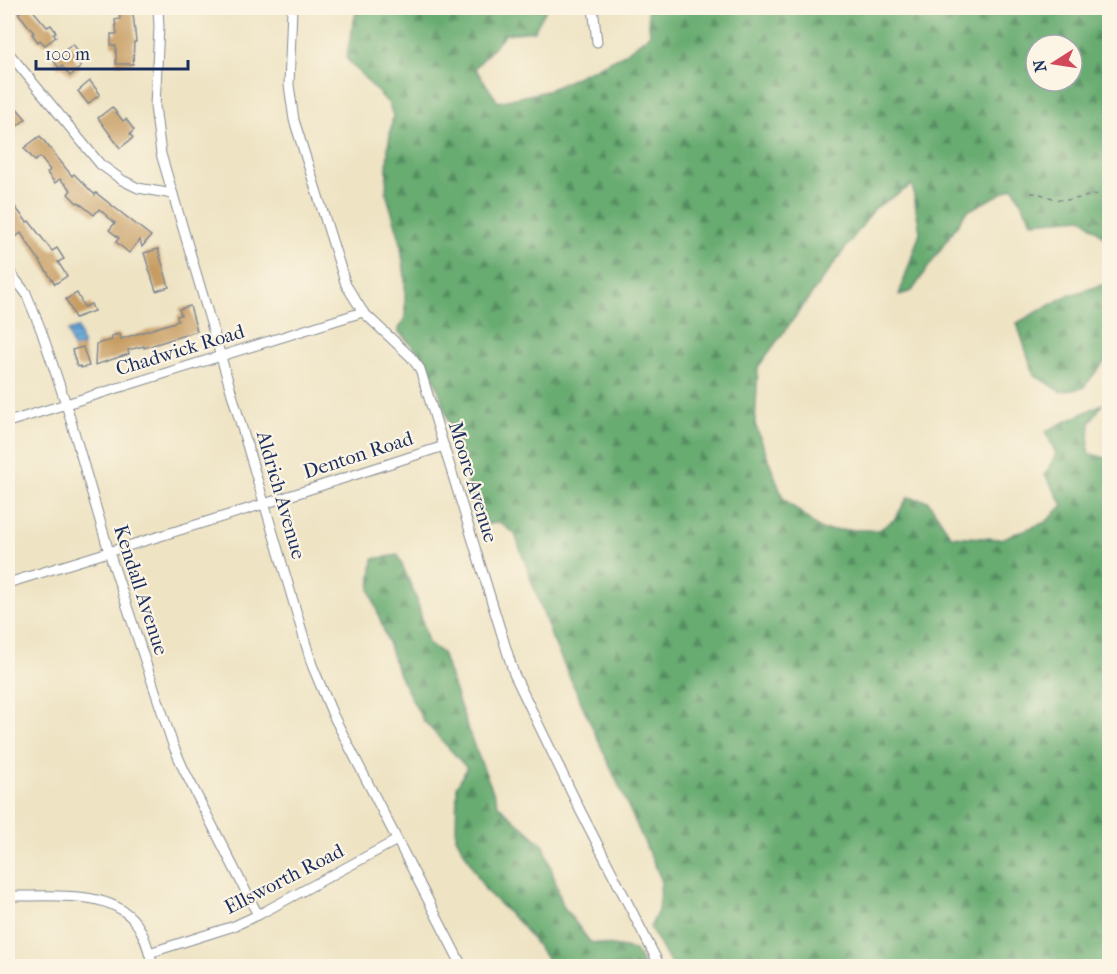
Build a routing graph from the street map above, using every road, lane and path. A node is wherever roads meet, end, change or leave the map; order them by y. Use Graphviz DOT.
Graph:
graph roads {
  1 [pos="158,8"];
  2 [pos="292,8"];
  3 [pos="593,8"];
  4 [pos="597,42"];
  5 [pos="8,52"];
  6 [pos="1110,192"];
  7 [pos="1031,193"];
  8 [pos="173,194"];
  9 [pos="8,270"];
  10 [pos="363,312"];
  11 [pos="221,356"];
  12 [pos="66,404"];
  13 [pos="8,422"];
  14 [pos="444,447"];
  15 [pos="264,504"];
  16 [pos="109,552"];
  17 [pos="8,583"];
  18 [pos="397,840"];
  19 [pos="8,896"];
  20 [pos="258,915"];
  21 [pos="149,953"];
  22 [pos="153,966"];
  23 [pos="462,966"];
  24 [pos="660,966"];
  1 -- 8 [label="street, Aldrich Avenue"];
  2 -- 10 [label="street, Moore Avenue"];
  3 -- 4 [label="street"];
  5 -- 8 [label="street"];
  6 -- 7 [label="path"];
  8 -- 11 [label="street, Aldrich Avenue"];
  9 -- 12 [label="street, Kendall Avenue"];
  10 -- 11 [label="street, Chadwick Road"];
  10 -- 14 [label="street, Moore Avenue"];
  11 -- 12 [label="street, Chadwick Road"];
  11 -- 15 [label="street, Aldrich Avenue"];
  12 -- 13 [label="street, Chadwick Road"];
  12 -- 16 [label="street, Kendall Avenue"];
  14 -- 15 [label="street, Denton Road"];
  14 -- 24 [label="street, Moore Avenue"];
  15 -- 16 [label="street, Denton Road"];
  15 -- 18 [label="street, Aldrich Avenue"];
  16 -- 17 [label="street, Denton Road"];
  16 -- 20 [label="street, Kendall Avenue"];
  18 -- 20 [label="street, Ellsworth Road"];
  18 -- 23 [label="street, Aldrich Avenue"];
  19 -- 21 [label="street"];
  20 -- 21 [label="street, Ellsworth Road"];
  21 -- 22 [label="street"];
}
